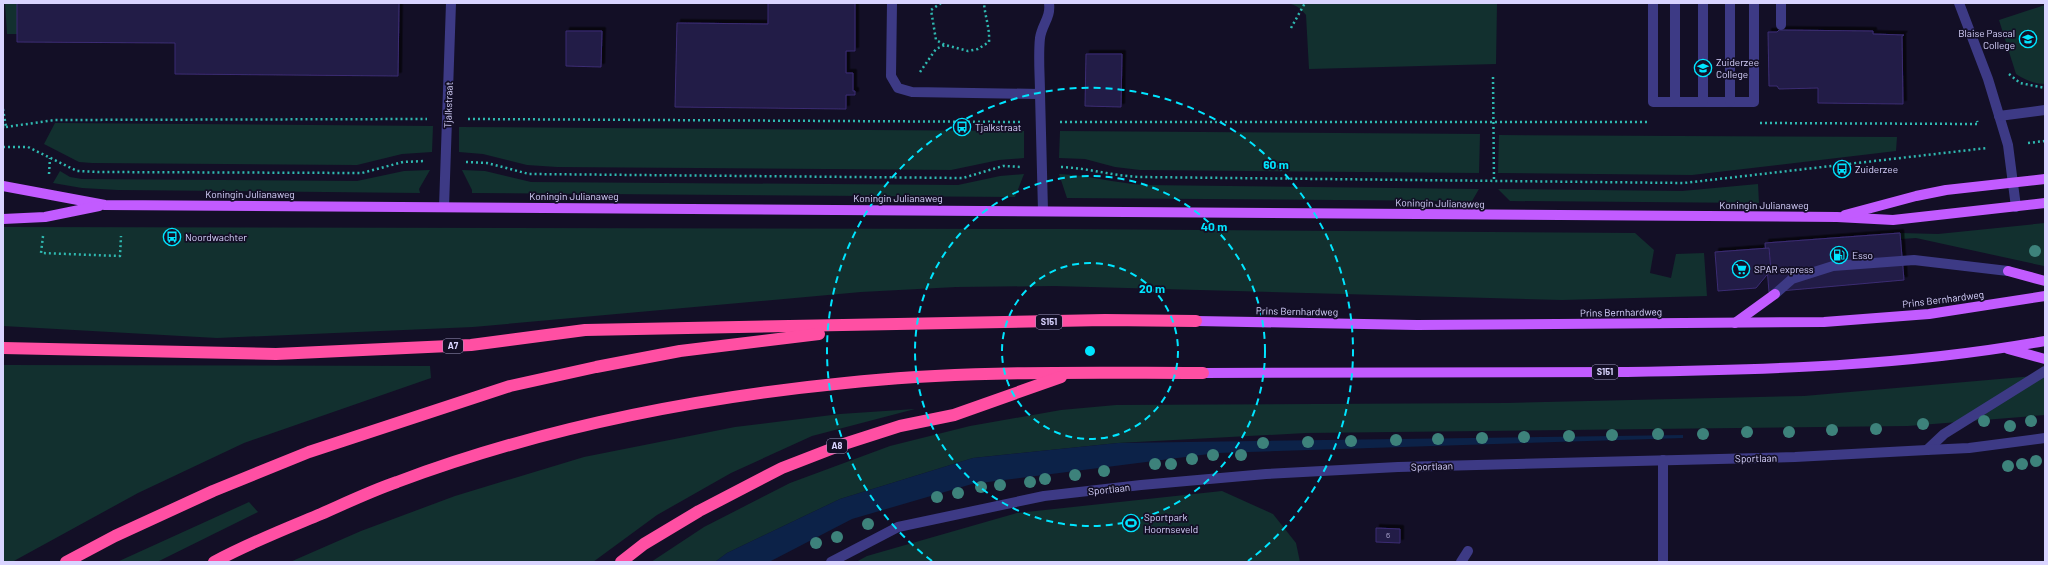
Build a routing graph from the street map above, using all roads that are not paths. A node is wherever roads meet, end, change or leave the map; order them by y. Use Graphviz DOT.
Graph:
graph roads {
  1 [pos="451,3"];
  2 [pos="892,3"];
  3 [pos="1049,3"];
  4 [pos="1652,3"];
  5 [pos="1675,3"];
  6 [pos="1703,3"];
  7 [pos="1730,3"];
  8 [pos="1754,3"];
  9 [pos="1781,3"];
  10 [pos="1959,3"];
  11 [pos="1781,25"];
  12 [pos="1040,94"];
  13 [pos="1675,102"];
  14 [pos="1703,102"];
  15 [pos="1730,102"];
  16 [pos="2045,110"];
  17 [pos="1999,116"];
  18 [pos="2045,178"];
  19 [pos="2013,182"];
  20 [pos="3,186"];
  21 [pos="2045,203"];
  22 [pos="105,205"];
  23 [pos="444,207"];
  24 [pos="2016,207"];
  25 [pos="1043,211"];
  26 [pos="1837,217"];
  27 [pos="3,219"];
  28 [pos="2008,272"];
  29 [pos="2045,282"];
  30 [pos="1775,294"];
  31 [pos="2045,296"];
  32 [pos="1196,321"];
  33 [pos="1735,323"];
  34 [pos="902,325"];
  35 [pos="2045,341"];
  36 [pos="3,348"];
  37 [pos="2006,348"];
  38 [pos="2045,359"];
  39 [pos="2045,371"];
  40 [pos="1072,373"];
  41 [pos="1203,373"];
  42 [pos="2045,438"];
  43 [pos="1927,450"];
  44 [pos="1663,460"];
  45 [pos="1468,551"];
  46 [pos="66,562"];
  47 [pos="214,562"];
  48 [pos="621,562"];
  49 [pos="831,562"];
  50 [pos="1461,562"];
  51 [pos="1663,562"];
  1 -- 23 [label="street, Tjalkstraat"];
  2 -- 12 [label="street"];
  3 -- 12 [label="street"];
  4 -- 13 [label="street"];
  5 -- 13 [label="street"];
  6 -- 14 [label="street"];
  7 -- 15 [label="street"];
  8 -- 15 [label="street"];
  9 -- 11 [label="street"];
  10 -- 17 [label="street"];
  12 -- 25 [label="street"];
  13 -- 14 [label="street"];
  14 -- 15 [label="street"];
  16 -- 17 [label="street"];
  17 -- 19 [label="street"];
  18 -- 19 [label="main road, Koningin Julianaweg"];
  19 -- 24 [label="street"];
  19 -- 26 [label="main road, Koningin Julianaweg"];
  20 -- 22 [label="main road, Koningin Julianaweg"];
  21 -- 24 [label="main road, Koningin Julianaweg"];
  22 -- 23 [label="main road, Koningin Julianaweg"];
  22 -- 27 [label="main road, Koningin Julianaweg"];
  23 -- 25 [label="main road, Koningin Julianaweg"];
  24 -- 26 [label="main road, Koningin Julianaweg"];
  25 -- 26 [label="main road, Koningin Julianaweg"];
  28 -- 29 [label="main road"];
  28 -- 30 [label="street"];
  30 -- 33 [label="main road"];
  31 -- 33 [label="main road, Prins Bernhardweg / S151"];
  32 -- 33 [label="main road, Prins Bernhardweg / S151"];
  32 -- 34 [label="highway, S151"];
  34 -- 36 [label="highway, A7"];
  34 -- 46 [label="highway"];
  35 -- 37 [label="main road, S151"];
  37 -- 38 [label="main road"];
  37 -- 41 [label="main road, S151"];
  39 -- 43 [label="street"];
  40 -- 41 [label="highway, S151"];
  40 -- 47 [label="highway"];
  40 -- 48 [label="highway, A8"];
  42 -- 43 [label="street, Sportlaan"];
  43 -- 44 [label="street, Sportlaan"];
  44 -- 49 [label="street, Sportlaan"];
  44 -- 51 [label="street"];
  45 -- 50 [label="street"];
}
